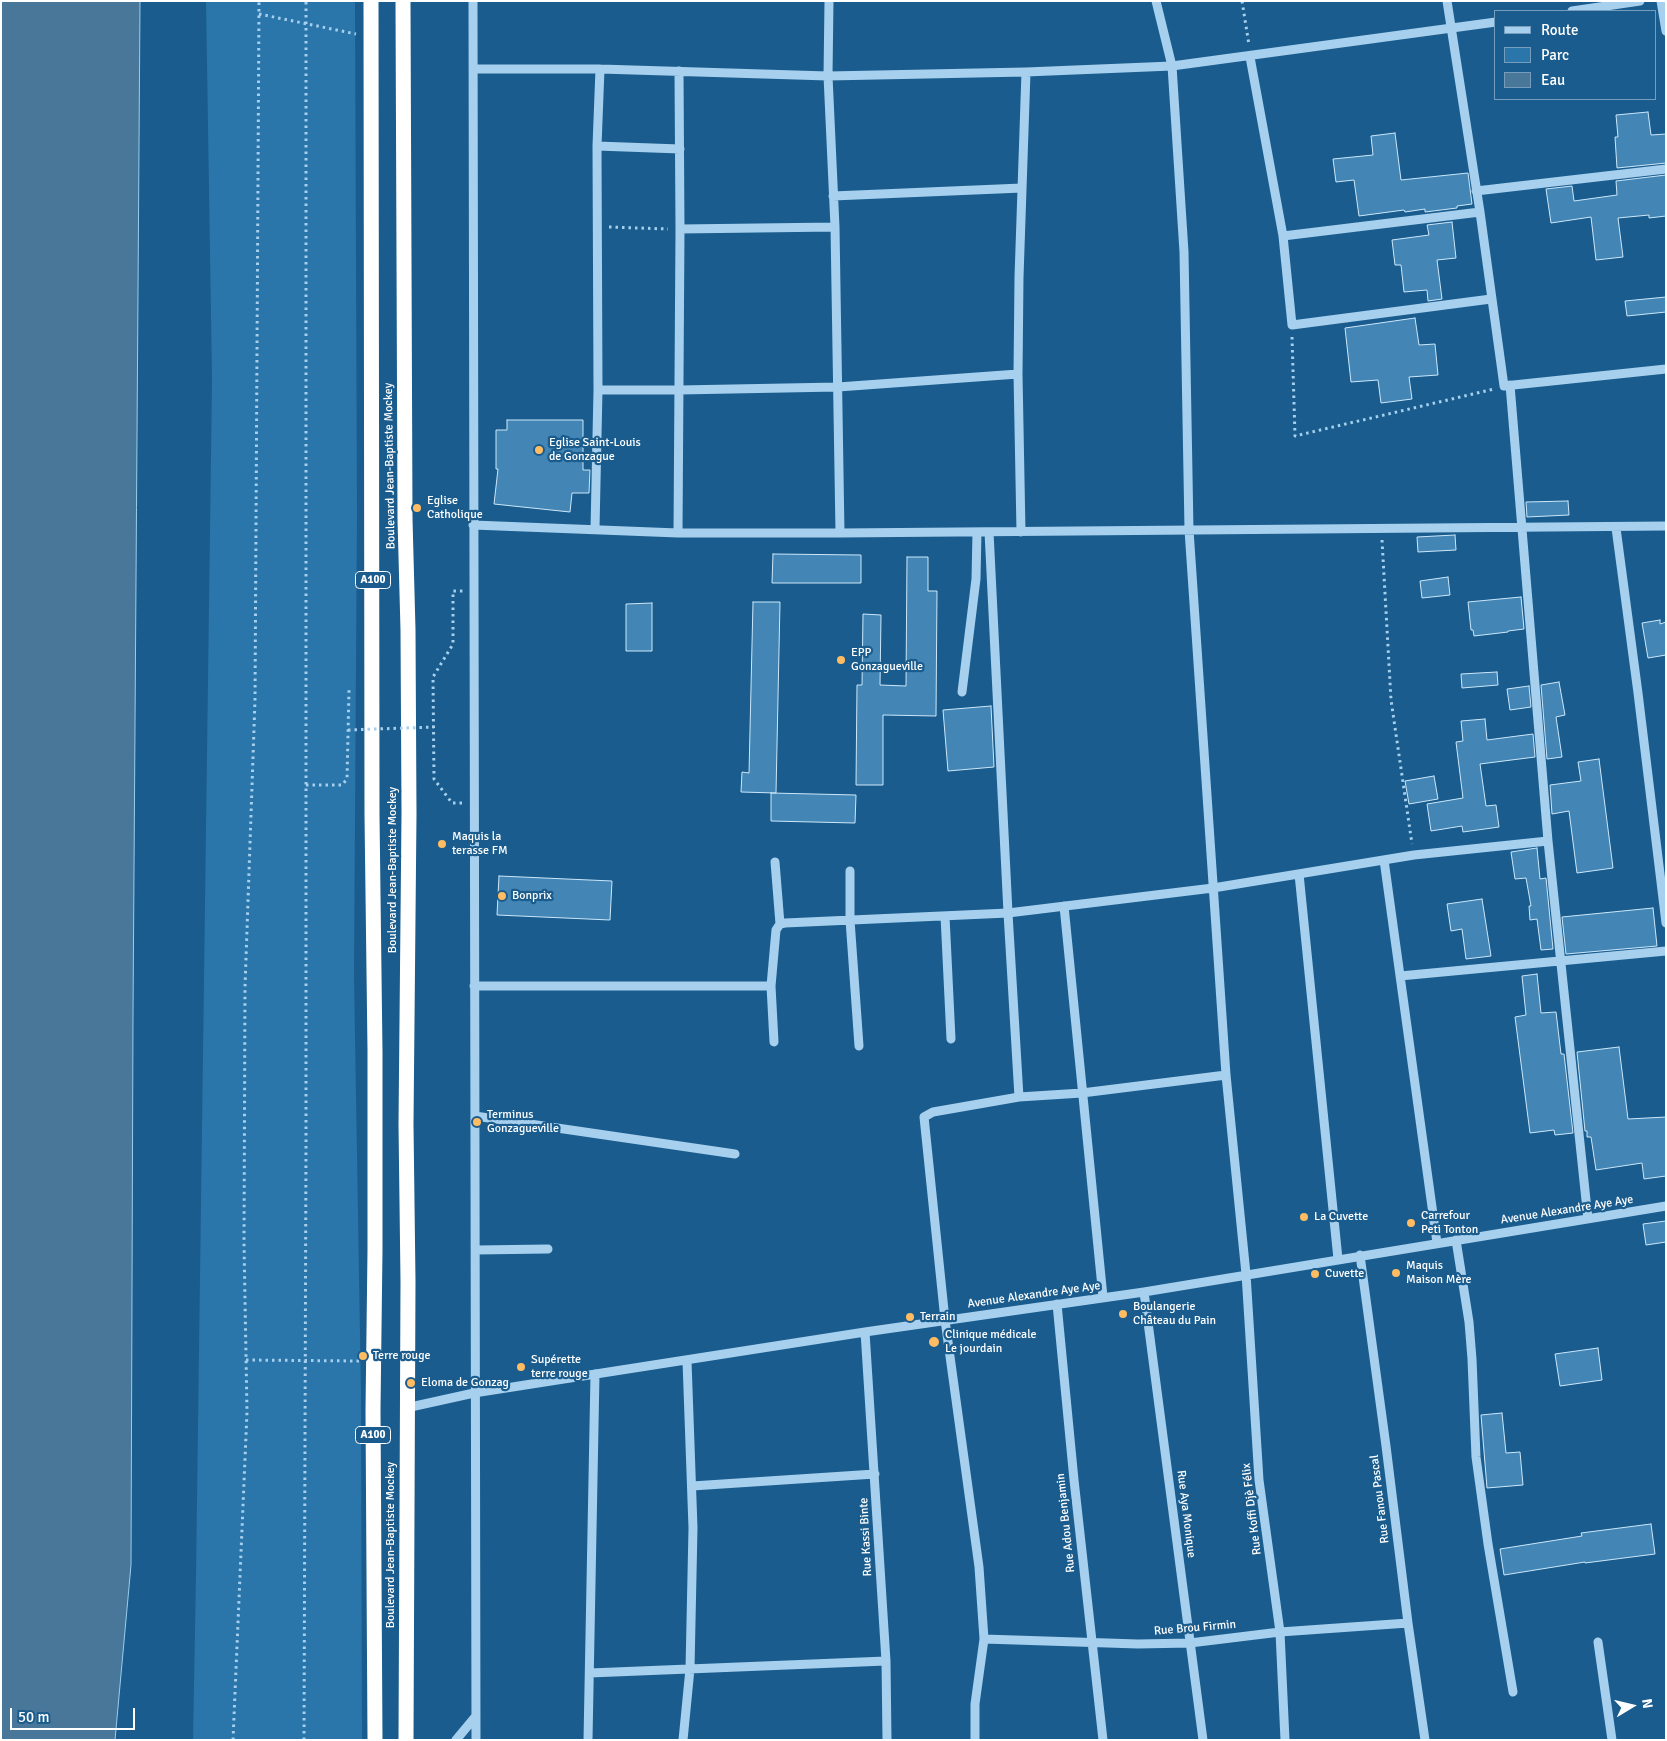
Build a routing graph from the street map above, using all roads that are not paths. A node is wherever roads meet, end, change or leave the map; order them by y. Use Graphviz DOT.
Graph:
graph roads {
  1 [pos="371,1"];
  2 [pos="403,1"];
  3 [pos="473,1"];
  4 [pos="829,1"];
  5 [pos="1156,1"];
  6 [pos="1447,1"];
  7 [pos="1640,1"];
  8 [pos="1661,1"];
  9 [pos="1579,10"];
  10 [pos="1494,22"];
  11 [pos="1452,29"];
  12 [pos="1666,31"];
  13 [pos="1250,56"];
  14 [pos="1172,66"];
  15 [pos="474,69"];
  16 [pos="600,69"];
  17 [pos="679,71"];
  18 [pos="1026,72"];
  19 [pos="828,76"];
  20 [pos="597,146"];
  21 [pos="680,149"];
  22 [pos="1666,169"];
  23 [pos="1022,188"];
  24 [pos="1476,191"];
  25 [pos="834,196"];
  26 [pos="1480,212"];
  27 [pos="834,227"];
  28 [pos="680,229"];
  29 [pos="1283,236"];
  30 [pos="1492,299"];
  31 [pos="1666,369"];
  32 [pos="1018,374"];
  33 [pos="1507,386"];
  34 [pos="838,387"];
  35 [pos="598,390"];
  36 [pos="680,390"];
  37 [pos="474,525"];
  38 [pos="1666,526"];
  39 [pos="1521,528"];
  40 [pos="1616,528"];
  41 [pos="595,529"];
  42 [pos="1189,530"];
  43 [pos="977,532"];
  44 [pos="989,532"];
  45 [pos="1021,532"];
  46 [pos="678,533"];
  47 [pos="840,533"];
  48 [pos="962,692"];
  49 [pos="1548,841"];
  50 [pos="1384,860"];
  51 [pos="776,862"];
  52 [pos="850,871"];
  53 [pos="1299,874"];
  54 [pos="1213,888"];
  55 [pos="1064,906"];
  56 [pos="1008,913"];
  57 [pos="945,916"];
  58 [pos="850,920"];
  59 [pos="1666,923"];
  60 [pos="780,924"];
  61 [pos="1666,951"];
  62 [pos="1562,960"];
  63 [pos="1400,976"];
  64 [pos="474,986"];
  65 [pos="771,986"];
  66 [pos="951,1039"];
  67 [pos="774,1042"];
  68 [pos="859,1046"];
  69 [pos="1226,1075"];
  70 [pos="1082,1093"];
  71 [pos="1019,1097"];
  72 [pos="475,1116"];
  73 [pos="735,1154"];
  74 [pos="1666,1206"];
  75 [pos="1588,1219"];
  76 [pos="1456,1240"];
  77 [pos="1437,1243"];
  78 [pos="476,1250"];
  79 [pos="548,1250"];
  80 [pos="1360,1255"];
  81 [pos="1338,1259"];
  82 [pos="1246,1274"];
  83 [pos="1144,1292"];
  84 [pos="1103,1297"];
  85 [pos="1057,1304"];
  86 [pos="945,1320"];
  87 [pos="865,1332"];
  88 [pos="687,1361"];
  89 [pos="595,1374"];
  90 [pos="474,1393"];
  91 [pos="406,1408"];
  92 [pos="875,1474"];
  93 [pos="692,1486"];
  94 [pos="1408,1623"];
  95 [pos="1280,1632"];
  96 [pos="984,1639"];
  97 [pos="1598,1642"];
  98 [pos="1091,1643"];
  99 [pos="1190,1644"];
  100 [pos="886,1662"];
  101 [pos="690,1669"];
  102 [pos="590,1673"];
  103 [pos="1512,1692"];
  104 [pos="476,1716"];
  105 [pos="375,1740"];
  106 [pos="406,1740"];
  107 [pos="456,1740"];
  108 [pos="476,1740"];
  109 [pos="588,1740"];
  110 [pos="683,1740"];
  111 [pos="888,1740"];
  112 [pos="976,1740"];
  113 [pos="1103,1740"];
  114 [pos="1203,1740"];
  115 [pos="1285,1740"];
  116 [pos="1425,1740"];
  117 [pos="1612,1740"];
  1 -- 105 [label="highway, Boulevard Jean-Baptiste Mockey / A100"];
  2 -- 91 [label="highway, Boulevard Jean-Baptiste Mockey / A100"];
  3 -- 15 [label="street"];
  4 -- 19 [label="street"];
  5 -- 14 [label="street, Rue Koffi Djè Félix"];
  6 -- 11 [label="street"];
  7 -- 9 [label="street"];
  8 -- 12 [label="street"];
  10 -- 11 [label="street"];
  11 -- 13 [label="street"];
  11 -- 24 [label="street"];
  13 -- 14 [label="street"];
  13 -- 29 [label="street"];
  14 -- 18 [label="street"];
  14 -- 42 [label="street, Rue Koffi Djè Félix"];
  15 -- 16 [label="street"];
  15 -- 37 [label="street"];
  16 -- 17 [label="street"];
  16 -- 20 [label="street"];
  17 -- 19 [label="street"];
  17 -- 21 [label="street"];
  18 -- 19 [label="street"];
  18 -- 23 [label="street"];
  19 -- 25 [label="street"];
  20 -- 21 [label="street"];
  20 -- 35 [label="street"];
  21 -- 28 [label="street"];
  22 -- 24 [label="street"];
  23 -- 25 [label="street"];
  23 -- 32 [label="street"];
  24 -- 26 [label="street"];
  25 -- 27 [label="street"];
  26 -- 29 [label="street"];
  26 -- 30 [label="street"];
  27 -- 28 [label="street"];
  27 -- 34 [label="street"];
  28 -- 36 [label="street"];
  29 -- 30 [label="street"];
  30 -- 33 [label="street"];
  31 -- 33 [label="street"];
  32 -- 34 [label="street"];
  32 -- 45 [label="street"];
  33 -- 39 [label="street"];
  34 -- 36 [label="street"];
  34 -- 47 [label="street"];
  35 -- 36 [label="street"];
  35 -- 41 [label="street"];
  36 -- 46 [label="street"];
  37 -- 41 [label="street"];
  37 -- 64 [label="street"];
  38 -- 40 [label="street"];
  39 -- 40 [label="street"];
  39 -- 42 [label="street"];
  39 -- 49 [label="street"];
  40 -- 59 [label="street"];
  41 -- 46 [label="street"];
  42 -- 45 [label="street"];
  42 -- 54 [label="street, Rue Koffi Djè Félix"];
  43 -- 44 [label="street"];
  43 -- 47 [label="street"];
  43 -- 48 [label="street"];
  44 -- 45 [label="street"];
  44 -- 56 [label="street"];
  46 -- 47 [label="street"];
  49 -- 50 [label="street"];
  49 -- 62 [label="street"];
  50 -- 53 [label="street"];
  50 -- 63 [label="street"];
  51 -- 60 [label="street"];
  52 -- 58 [label="street"];
  53 -- 54 [label="street"];
  53 -- 81 [label="street"];
  54 -- 55 [label="street"];
  54 -- 69 [label="street, Rue Koffi Djè Félix"];
  55 -- 56 [label="street"];
  55 -- 70 [label="street"];
  56 -- 57 [label="street"];
  56 -- 71 [label="street"];
  57 -- 58 [label="street"];
  57 -- 66 [label="street"];
  58 -- 60 [label="street"];
  58 -- 68 [label="street"];
  60 -- 65 [label="street"];
  61 -- 62 [label="street"];
  62 -- 63 [label="street"];
  62 -- 75 [label="street"];
  63 -- 77 [label="street"];
  64 -- 65 [label="street"];
  64 -- 72 [label="street"];
  65 -- 67 [label="street"];
  69 -- 70 [label="street"];
  69 -- 82 [label="street, Rue Koffi Djè Félix"];
  70 -- 71 [label="street"];
  70 -- 84 [label="street"];
  71 -- 86 [label="street"];
  72 -- 73 [label="street"];
  72 -- 78 [label="street"];
  74 -- 75 [label="street, Avenue Alexandre Aye Aye"];
  75 -- 76 [label="street, Avenue Alexandre Aye Aye"];
  76 -- 77 [label="street, Avenue Alexandre Aye Aye"];
  76 -- 103 [label="street"];
  77 -- 80 [label="street, Avenue Alexandre Aye Aye"];
  78 -- 79 [label="street"];
  78 -- 90 [label="street"];
  80 -- 81 [label="street, Avenue Alexandre Aye Aye"];
  80 -- 94 [label="street, Rue Fanou Pascal"];
  81 -- 82 [label="street, Avenue Alexandre Aye Aye"];
  82 -- 83 [label="street, Avenue Alexandre Aye Aye"];
  82 -- 95 [label="street, Rue Koffi Djè Félix"];
  83 -- 84 [label="street, Avenue Alexandre Aye Aye"];
  83 -- 99 [label="street, Rue Aya Monique"];
  84 -- 85 [label="street, Avenue Alexandre Aye Aye"];
  85 -- 86 [label="street, Avenue Alexandre Aye Aye"];
  85 -- 98 [label="street, Rue Adou Benjamin"];
  86 -- 87 [label="street, Avenue Alexandre Aye Aye"];
  86 -- 96 [label="street"];
  87 -- 88 [label="street, Avenue Alexandre Aye Aye"];
  87 -- 92 [label="street, Rue Kassi Binte"];
  88 -- 89 [label="street, Avenue Alexandre Aye Aye"];
  88 -- 93 [label="street"];
  89 -- 90 [label="street, Avenue Alexandre Aye Aye"];
  89 -- 102 [label="street"];
  90 -- 91 [label="street, Avenue Alexandre Aye Aye"];
  90 -- 104 [label="street"];
  91 -- 106 [label="highway, Boulevard Jean-Baptiste Mockey / A100"];
  92 -- 93 [label="street"];
  92 -- 100 [label="street, Rue Kassi Binte"];
  93 -- 101 [label="street"];
  94 -- 95 [label="street, Rue Brou Firmin"];
  94 -- 116 [label="street, Rue Fanou Pascal"];
  95 -- 99 [label="street, Rue Brou Firmin"];
  95 -- 115 [label="street, Rue Koffi Djè Félix"];
  96 -- 98 [label="street, Rue Brou Firmin"];
  96 -- 112 [label="street"];
  97 -- 117 [label="street"];
  98 -- 99 [label="street, Rue Brou Firmin"];
  98 -- 113 [label="street, Rue Adou Benjamin"];
  99 -- 114 [label="street, Rue Aya Monique"];
  100 -- 101 [label="street"];
  100 -- 111 [label="street, Rue Kassi Binte"];
  101 -- 102 [label="street"];
  101 -- 110 [label="street"];
  102 -- 109 [label="street"];
  104 -- 107 [label="street"];
  104 -- 108 [label="street"];
}
